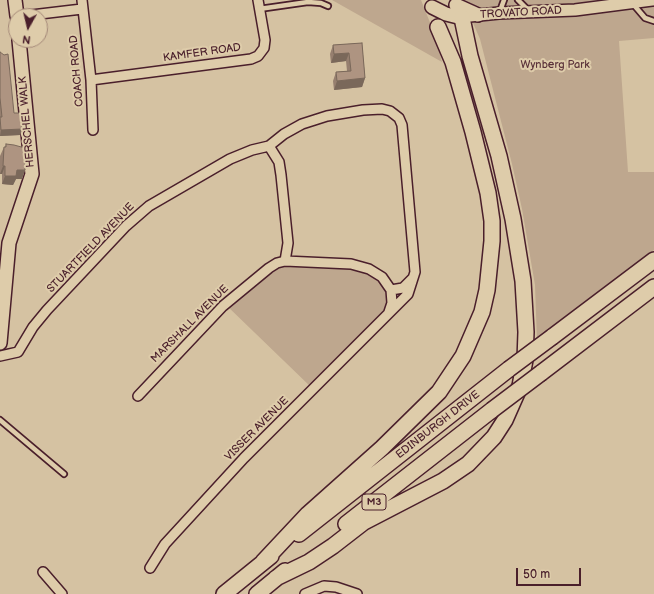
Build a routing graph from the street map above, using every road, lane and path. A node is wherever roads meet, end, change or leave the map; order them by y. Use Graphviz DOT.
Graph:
graph roads {
  1 [pos="504,0"];
  2 [pos="518,0"];
  3 [pos="652,0"];
  4 [pos="82,4"];
  5 [pos="259,4"];
  6 [pos="430,4"];
  7 [pos="632,4"];
  8 [pos="328,6"];
  9 [pos="457,8"];
  10 [pos="48,11"];
  11 [pos="531,12"];
  12 [pos="499,13"];
  13 [pos="478,15"];
  14 [pos="654,21"];
  15 [pos="438,27"];
  16 [pos="20,48"];
  17 [pos="453,62"];
  18 [pos="91,80"];
  19 [pos="94,130"];
  20 [pos="269,146"];
  21 [pos="4,257"];
  22 [pos="654,260"];
  23 [pos="285,262"];
  24 [pos="415,272"];
  25 [pos="654,287"];
  26 [pos="391,290"];
  27 [pos="389,312"];
  28 [pos="0,343"];
  29 [pos="0,356"];
  30 [pos="138,396"];
  31 [pos="0,420"];
  32 [pos="64,474"];
  33 [pos="263,562"];
  34 [pos="150,568"];
  35 [pos="43,572"];
  36 [pos="276,578"];
  37 [pos="59,593"];
  38 [pos="224,594"];
  39 [pos="257,594"];
  40 [pos="305,594"];
  41 [pos="357,594"];
  1 -- 12 [label="lane"];
  2 -- 11 [label="lane"];
  3 -- 7 [label="street, TROVATO ROAD"];
  4 -- 10 [label="street, COACH ROAD"];
  4 -- 18 [label="street, COACH ROAD"];
  5 -- 8 [label="lane"];
  5 -- 18 [label="street, KAMFER ROAD"];
  6 -- 9 [label="main road"];
  6 -- 15 [label="main road"];
  7 -- 11 [label="street, TROVATO ROAD"];
  7 -- 14 [label="lane"];
  9 -- 13 [label="main road"];
  9 -- 17 [label="highway"];
  9 -- 36 [label="highway"];
  11 -- 12 [label="street, TROVATO ROAD"];
  12 -- 13 [label="street, TROVATO ROAD"];
  15 -- 17 [label="highway"];
  16 -- 21 [label="main road, HERSCHEL WALK"];
  17 -- 33 [label="highway"];
  18 -- 19 [label="street, COACH ROAD"];
  20 -- 23 [label="street"];
  20 -- 24 [label="street, STUARTFIELD AVENUE"];
  20 -- 29 [label="street, STUARTFIELD AVENUE"];
  21 -- 28 [label="main road, HERSCHEL WALK"];
  22 -- 33 [label="highway, EDINBURGH DRIVE / M3, bridge"];
  23 -- 26 [label="street"];
  23 -- 30 [label="street, MARSHALL AVENUE"];
  24 -- 26 [label="street"];
  24 -- 27 [label="street, STUARTFIELD AVENUE"];
  25 -- 36 [label="highway, EDINBURGH DRIVE / M3, bridge"];
  26 -- 27 [label="street"];
  27 -- 34 [label="street, VISSER AVENUE"];
  31 -- 32 [label="lane"];
  33 -- 38 [label="highway, EDINBURGH DRIVE / M3"];
  35 -- 37 [label="street"];
  36 -- 39 [label="highway, EDINBURGH DRIVE / M3"];
  40 -- 41 [label="street"];
}
